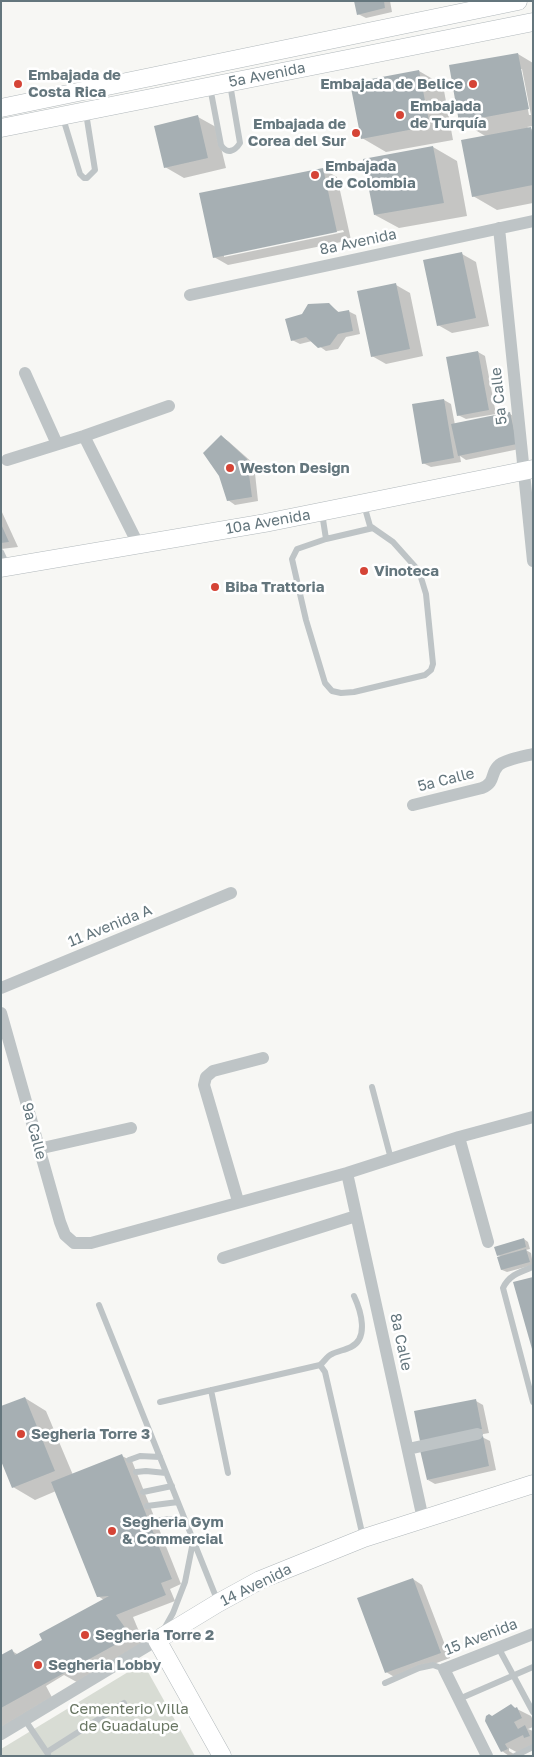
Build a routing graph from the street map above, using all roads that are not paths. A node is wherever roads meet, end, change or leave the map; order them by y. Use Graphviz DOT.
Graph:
graph roads {
  1 [pos="518,1"];
  2 [pos="459,7"];
  3 [pos="533,22"];
  4 [pos="230,83"];
  5 [pos="210,87"];
  6 [pos="1,108"];
  7 [pos="86,112"];
  8 [pos="63,116"];
  9 [pos="1,128"];
  10 [pos="533,222"];
  11 [pos="499,228"];
  12 [pos="190,294"];
  13 [pos="25,373"];
  14 [pos="168,406"];
  15 [pos="84,436"];
  16 [pos="57,444"];
  17 [pos="8,460"];
  18 [pos="528,470"];
  19 [pos="363,503"];
  20 [pos="322,511"];
  21 [pos="373,528"];
  22 [pos="326,539"];
  23 [pos="138,544"];
  24 [pos="533,561"];
  25 [pos="3,567"];
  26 [pos="533,754"];
  27 [pos="414,805"];
  28 [pos="231,893"];
  29 [pos="1,988"];
  30 [pos="1,1014"];
  31 [pos="7,1050"];
  32 [pos="263,1058"];
  33 [pos="372,1087"];
  34 [pos="533,1117"];
  35 [pos="131,1128"];
  36 [pos="459,1136"];
  37 [pos="38,1148"];
  38 [pos="391,1159"];
  39 [pos="347,1173"];
  40 [pos="238,1201"];
  41 [pos="356,1216"];
  42 [pos="488,1242"];
  43 [pos="224,1258"];
  44 [pos="533,1267"];
  45 [pos="354,1296"];
  46 [pos="99,1305"];
  47 [pos="320,1365"];
  48 [pos="211,1390"];
  49 [pos="160,1402"];
  50 [pos="533,1402"];
  51 [pos="477,1434"];
  52 [pos="408,1449"];
  53 [pos="160,1457"];
  54 [pos="129,1460"];
  55 [pos="136,1472"];
  56 [pos="228,1472"];
  57 [pos="166,1473"];
  58 [pos="533,1484"];
  59 [pos="172,1486"];
  60 [pos="143,1492"];
  61 [pos="178,1502"];
  62 [pos="147,1506"];
  63 [pos="423,1519"];
  64 [pos="152,1521"];
  65 [pos="186,1523"];
  66 [pos="364,1538"];
  67 [pos="193,1541"];
  68 [pos="218,1603"];
  69 [pos="533,1634"];
  70 [pos="157,1640"];
  71 [pos="498,1647"];
  72 [pos="533,1667"];
  73 [pos="444,1669"];
  74 [pos="514,1676"];
  75 [pos="385,1682"];
  76 [pos="459,1699"];
  77 [pos="124,1703"];
  78 [pos="533,1712"];
  79 [pos="25,1720"];
  80 [pos="1,1734"];
  81 [pos="533,1747"];
  82 [pos="48,1754"];
  83 [pos="222,1756"];
  84 [pos="488,1756"];
  85 [pos="515,1756"];
  1 -- 2 [label="street, 5a Avenida"];
  2 -- 6 [label="street, 5a Avenida"];
  3 -- 4 [label="street, 5a Avenida"];
  4 -- 5 [label="street, 5a Avenida"];
  4 -- 5 [label="lane"];
  5 -- 7 [label="street, 5a Avenida"];
  7 -- 8 [label="street, 5a Avenida"];
  7 -- 8 [label="lane"];
  8 -- 9 [label="street, 5a Avenida"];
  10 -- 11 [label="street, 8a Avenida"];
  11 -- 12 [label="street, 8a Avenida"];
  11 -- 18 [label="street, 5a Calle"];
  13 -- 16 [label="street"];
  14 -- 15 [label="street"];
  15 -- 16 [label="street"];
  15 -- 23 [label="street"];
  16 -- 17 [label="street"];
  18 -- 19 [label="street, 10a Avenida"];
  18 -- 24 [label="street, 5a Calle"];
  19 -- 20 [label="street, 10a Avenida"];
  19 -- 21 [label="lane"];
  20 -- 22 [label="lane"];
  20 -- 23 [label="street, 10a Avenida"];
  21 -- 22 [label="lane"];
  21 -- 22 [label="lane"];
  23 -- 25 [label="street, 10a Avenida"];
  26 -- 27 [label="street, 5a Calle"];
  28 -- 29 [label="street, 11 Avenida A"];
  30 -- 31 [label="street, 9a Calle"];
  31 -- 37 [label="street, 9a Calle"];
  32 -- 40 [label="street"];
  33 -- 38 [label="lane"];
  34 -- 36 [label="street"];
  35 -- 37 [label="street"];
  36 -- 38 [label="street"];
  36 -- 42 [label="street"];
  37 -- 40 [label="street, 9a Calle"];
  38 -- 39 [label="street"];
  39 -- 40 [label="street"];
  39 -- 41 [label="street, 8a Calle"];
  41 -- 43 [label="street"];
  41 -- 52 [label="street, 8a Calle"];
  44 -- 50 [label="lane"];
  45 -- 47 [label="lane"];
  46 -- 53 [label="lane"];
  47 -- 48 [label="lane"];
  47 -- 66 [label="lane"];
  48 -- 49 [label="lane"];
  48 -- 56 [label="lane"];
  51 -- 52 [label="street"];
  52 -- 63 [label="street, 8a Calle"];
  53 -- 54 [label="lane"];
  53 -- 57 [label="lane"];
  55 -- 57 [label="lane"];
  57 -- 59 [label="lane"];
  58 -- 63 [label="street, 14 Avenida"];
  59 -- 60 [label="lane"];
  59 -- 61 [label="lane"];
  61 -- 62 [label="lane"];
  61 -- 65 [label="lane"];
  63 -- 66 [label="street, 14 Avenida"];
  64 -- 65 [label="lane"];
  65 -- 67 [label="lane"];
  66 -- 68 [label="street, 14 Avenida"];
  67 -- 68 [label="lane"];
  67 -- 70 [label="lane"];
  68 -- 70 [label="street, 14 Avenida"];
  69 -- 71 [label="street, 15 Avenida"];
  70 -- 79 [label="street, 14 Avenida"];
  70 -- 83 [label="street"];
  71 -- 73 [label="street, 15 Avenida"];
  71 -- 74 [label="lane"];
  72 -- 74 [label="lane"];
  73 -- 75 [label="lane, 15 Avenida"];
  73 -- 76 [label="street"];
  74 -- 76 [label="lane"];
  74 -- 78 [label="lane"];
  76 -- 84 [label="street"];
  77 -- 82 [label="lane"];
  79 -- 80 [label="street, 14 Avenida"];
  79 -- 82 [label="lane"];
  81 -- 85 [label="lane"];
}
